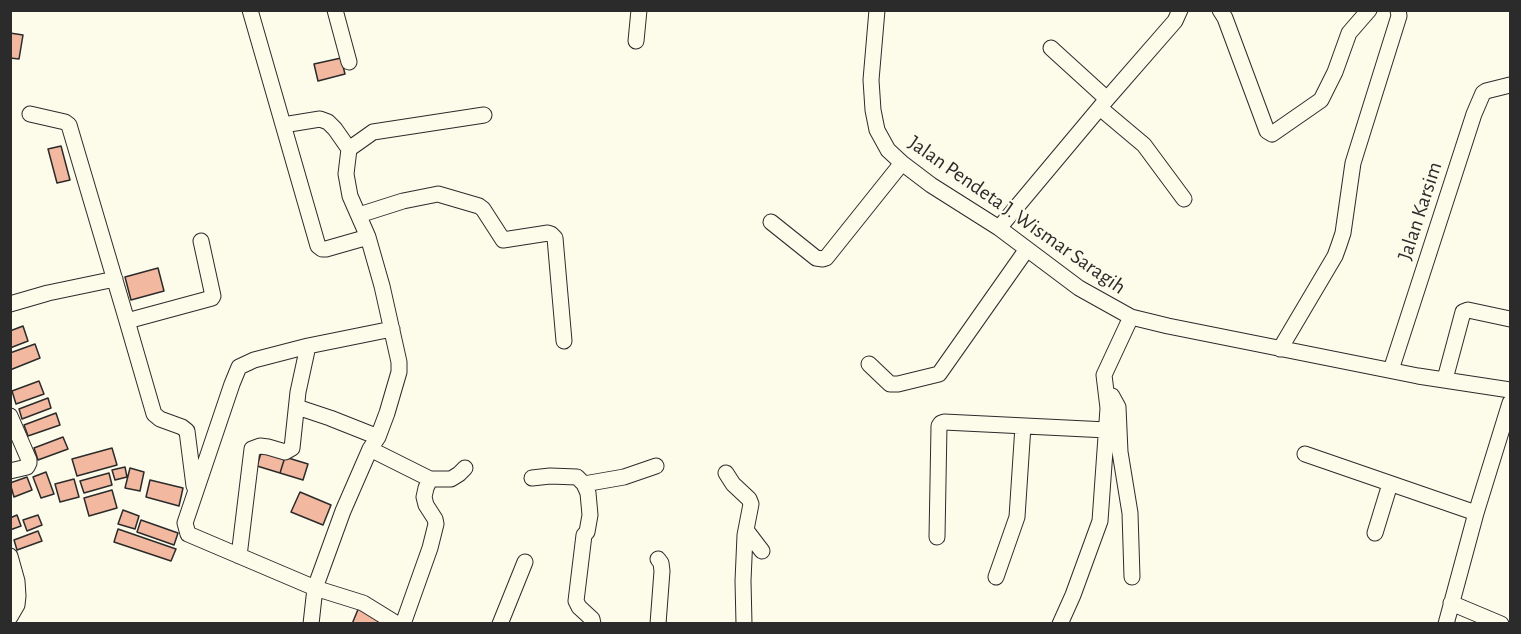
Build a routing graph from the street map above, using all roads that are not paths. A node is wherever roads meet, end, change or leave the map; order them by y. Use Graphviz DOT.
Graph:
graph roads {
  1 [pos="250,10"];
  2 [pos="335,10"];
  3 [pos="639,10"];
  4 [pos="877,10"];
  5 [pos="1180,10"];
  6 [pos="1220,10"];
  7 [pos="1369,10"];
  8 [pos="1398,10"];
  9 [pos="636,41"];
  10 [pos="1051,48"];
  11 [pos="349,62"];
  12 [pos="1510,85"];
  13 [pos="1103,104"];
  14 [pos="30,114"];
  15 [pos="484,115"];
  16 [pos="283,125"];
  17 [pos="349,149"];
  18 [pos="902,163"];
  19 [pos="1184,199"];
  20 [pos="359,215"];
  21 [pos="771,222"];
  22 [pos="999,228"];
  23 [pos="369,237"];
  24 [pos="201,241"];
  25 [pos="1027,249"];
  26 [pos="115,279"];
  27 [pos="10,304"];
  28 [pos="1131,317"];
  29 [pos="1510,319"];
  30 [pos="127,321"];
  31 [pos="392,329"];
  32 [pos="564,341"];
  33 [pos="308,346"];
  34 [pos="1280,349"];
  35 [pos="869,364"];
  36 [pos="1391,370"];
  37 [pos="1445,379"];
  38 [pos="1106,390"];
  39 [pos="1510,390"];
  40 [pos="1510,403"];
  41 [pos="297,408"];
  42 [pos="10,416"];
  43 [pos="1023,426"];
  44 [pos="1107,430"];
  45 [pos="374,443"];
  46 [pos="1305,454"];
  47 [pos="656,466"];
  48 [pos="465,468"];
  49 [pos="10,471"];
  50 [pos="726,473"];
  51 [pos="532,478"];
  52 [pos="430,479"];
  53 [pos="585,484"];
  54 [pos="1390,484"];
  55 [pos="195,492"];
  56 [pos="1476,513"];
  57 [pos="746,530"];
  58 [pos="1375,532"];
  59 [pos="937,537"];
  60 [pos="762,551"];
  61 [pos="239,556"];
  62 [pos="658,559"];
  63 [pos="12,560"];
  64 [pos="525,562"];
  65 [pos="996,577"];
  66 [pos="1132,577"];
  67 [pos="315,588"];
  68 [pos="1451,603"];
  69 [pos="10,617"];
  70 [pos="311,624"];
  71 [pos="398,624"];
  72 [pos="403,624"];
  73 [pos="500,624"];
  74 [pos="593,624"];
  75 [pos="658,624"];
  76 [pos="744,624"];
  77 [pos="1060,624"];
  78 [pos="1446,624"];
  79 [pos="1501,624"];
  1 -- 16 [label="street"];
  2 -- 11 [label="street"];
  3 -- 9 [label="street"];
  4 -- 18 [label="street, Jalan Pendeta J. Wismar Saragih"];
  5 -- 13 [label="street"];
  6 -- 7 [label="street"];
  8 -- 34 [label="street"];
  10 -- 13 [label="street"];
  12 -- 36 [label="street, Jalan Karsim"];
  13 -- 19 [label="street"];
  13 -- 22 [label="street"];
  14 -- 26 [label="street"];
  15 -- 17 [label="street"];
  16 -- 17 [label="street"];
  16 -- 23 [label="street"];
  17 -- 20 [label="street"];
  18 -- 21 [label="street"];
  18 -- 22 [label="street, Jalan Pendeta J. Wismar Saragih"];
  20 -- 23 [label="street"];
  20 -- 32 [label="street"];
  22 -- 25 [label="street, Jalan Pendeta J. Wismar Saragih"];
  23 -- 31 [label="street"];
  24 -- 30 [label="street"];
  25 -- 28 [label="street, Jalan Pendeta J. Wismar Saragih"];
  25 -- 35 [label="street"];
  26 -- 27 [label="street"];
  26 -- 30 [label="street"];
  28 -- 34 [label="street, Jalan Pendeta J. Wismar Saragih"];
  28 -- 38 [label="street"];
  29 -- 37 [label="street"];
  30 -- 55 [label="street"];
  31 -- 33 [label="street"];
  31 -- 45 [label="street"];
  33 -- 41 [label="street"];
  33 -- 55 [label="street"];
  34 -- 36 [label="street, Jalan Pendeta J. Wismar Saragih"];
  36 -- 37 [label="street, Jalan Pendeta J. Wismar Saragih"];
  37 -- 39 [label="street, Jalan Pendeta J. Wismar Saragih"];
  38 -- 44 [label="street"];
  38 -- 66 [label="street"];
  40 -- 56 [label="street"];
  41 -- 45 [label="street"];
  41 -- 61 [label="street"];
  42 -- 49 [label="street"];
  43 -- 44 [label="street"];
  43 -- 59 [label="street"];
  43 -- 65 [label="street"];
  44 -- 77 [label="street"];
  45 -- 52 [label="street"];
  45 -- 67 [label="street"];
  46 -- 54 [label="street"];
  47 -- 53 [label="street"];
  48 -- 52 [label="street"];
  50 -- 57 [label="street"];
  51 -- 53 [label="street"];
  52 -- 72 [label="street"];
  53 -- 74 [label="street"];
  54 -- 56 [label="street"];
  54 -- 58 [label="street"];
  55 -- 61 [label="street"];
  56 -- 68 [label="street"];
  57 -- 60 [label="street"];
  57 -- 76 [label="street"];
  61 -- 67 [label="street"];
  62 -- 75 [label="street"];
  63 -- 69 [label="street"];
  64 -- 73 [label="street"];
  67 -- 70 [label="street"];
  67 -- 71 [label="street"];
  68 -- 78 [label="street"];
  68 -- 79 [label="street"];
}
